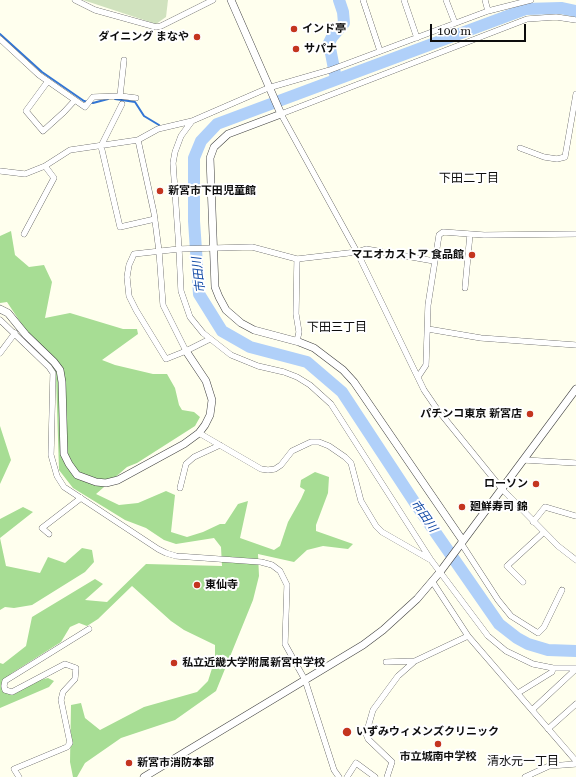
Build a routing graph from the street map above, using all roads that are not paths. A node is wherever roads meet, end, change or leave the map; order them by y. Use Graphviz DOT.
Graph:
graph roads {
  1 [pos="75,0"];
  2 [pos="213,0"];
  3 [pos="231,0"];
  4 [pos="363,0"];
  5 [pos="404,0"];
  6 [pos="446,0"];
  7 [pos="485,0"];
  8 [pos="527,0"];
  9 [pos="531,0"];
  10 [pos="488,11"];
  11 [pos="576,20"];
  12 [pos="455,23"];
  13 [pos="418,38"];
  14 [pos="0,39"];
  15 [pos="380,51"];
  16 [pos="124,60"];
  17 [pos="48,81"];
  18 [pos="270,90"];
  19 [pos="576,94"];
  20 [pos="120,96"];
  21 [pos="136,98"];
  22 [pos="75,100"];
  23 [pos="122,104"];
  24 [pos="281,114"];
  25 [pos="192,121"];
  26 [pos="138,140"];
  27 [pos="101,146"];
  28 [pos="520,148"];
  29 [pos="45,166"];
  30 [pos="0,171"];
  31 [pos="155,219"];
  32 [pos="24,234"];
  33 [pos="470,234"];
  34 [pos="576,234"];
  35 [pos="213,248"];
  36 [pos="178,249"];
  37 [pos="159,251"];
  38 [pos="357,252"];
  39 [pos="297,259"];
  40 [pos="434,261"];
  41 [pos="465,288"];
  42 [pos="0,308"];
  43 [pos="0,320"];
  44 [pos="428,329"];
  45 [pos="15,333"];
  46 [pos="210,339"];
  47 [pos="297,341"];
  48 [pos="576,345"];
  49 [pos="186,351"];
  50 [pos="0,353"];
  51 [pos="418,377"];
  52 [pos="576,389"];
  53 [pos="199,432"];
  54 [pos="220,445"];
  55 [pos="524,460"];
  56 [pos="576,463"];
  57 [pos="180,488"];
  58 [pos="502,489"];
  59 [pos="80,498"];
  60 [pos="576,516"];
  61 [pos="534,522"];
  62 [pos="544,532"];
  63 [pos="49,534"];
  64 [pos="462,542"];
  65 [pos="431,560"];
  66 [pos="576,560"];
  67 [pos="440,572"];
  68 [pos="432,581"];
  69 [pos="523,582"];
  70 [pos="562,590"];
  71 [pos="89,629"];
  72 [pos="468,636"];
  73 [pos="415,661"];
  74 [pos="386,662"];
  75 [pos="553,668"];
  76 [pos="576,669"];
  77 [pos="305,680"];
  78 [pos="518,693"];
  79 [pos="576,704"];
  80 [pos="532,710"];
  81 [pos="548,729"];
  82 [pos="574,753"];
  83 [pos="576,761"];
  84 [pos="576,764"];
  85 [pos="20,777"];
  86 [pos="144,777"];
  87 [pos="339,777"];
  88 [pos="347,777"];
  89 [pos="375,777"];
  90 [pos="386,777"];
  91 [pos="525,777"];
  1 -- 2 [label="street"];
  3 -- 18 [label="street"];
  4 -- 15 [label="street"];
  5 -- 13 [label="street"];
  6 -- 12 [label="street"];
  7 -- 10 [label="street"];
  8 -- 9 [label="street"];
  8 -- 10 [label="street"];
  10 -- 12 [label="street"];
  11 -- 24 [label="street"];
  12 -- 13 [label="street"];
  13 -- 15 [label="street"];
  14 -- 17 [label="street"];
  15 -- 18 [label="street"];
  16 -- 20 [label="street"];
  17 -- 22 [label="street"];
  17 -- 22 [label="street"];
  18 -- 24 [label="street"];
  18 -- 25 [label="street"];
  19 -- 28 [label="street"];
  20 -- 21 [label="street"];
  20 -- 22 [label="street"];
  23 -- 27 [label="street"];
  24 -- 35 [label="street"];
  24 -- 38 [label="street"];
  25 -- 26 [label="street"];
  25 -- 36 [label="street"];
  26 -- 27 [label="street"];
  26 -- 31 [label="street"];
  27 -- 29 [label="street"];
  27 -- 31 [label="street"];
  29 -- 30 [label="street"];
  29 -- 32 [label="street"];
  31 -- 37 [label="street"];
  33 -- 34 [label="street"];
  33 -- 40 [label="street"];
  33 -- 41 [label="street"];
  35 -- 36 [label="street"];
  35 -- 39 [label="street"];
  35 -- 47 [label="street"];
  36 -- 37 [label="street"];
  36 -- 46 [label="street"];
  37 -- 49 [label="street"];
  37 -- 49 [label="street"];
  38 -- 39 [label="street"];
  38 -- 40 [label="street"];
  38 -- 51 [label="street"];
  39 -- 47 [label="street"];
  40 -- 44 [label="street"];
  42 -- 53 [label="street"];
  43 -- 45 [label="street"];
  44 -- 48 [label="street"];
  44 -- 51 [label="street"];
  45 -- 50 [label="street"];
  45 -- 59 [label="street"];
  46 -- 49 [label="street"];
  46 -- 65 [label="street"];
  47 -- 64 [label="street"];
  49 -- 53 [label="street"];
  51 -- 58 [label="street"];
  52 -- 55 [label="street"];
  53 -- 54 [label="street"];
  54 -- 57 [label="street"];
  54 -- 65 [label="street"];
  55 -- 56 [label="street"];
  55 -- 58 [label="street"];
  58 -- 61 [label="street"];
  58 -- 64 [label="street"];
  59 -- 63 [label="street"];
  59 -- 77 [label="street"];
  60 -- 61 [label="street"];
  61 -- 62 [label="street"];
  62 -- 66 [label="street"];
  62 -- 69 [label="street"];
  64 -- 67 [label="street"];
  64 -- 70 [label="street"];
  65 -- 67 [label="street"];
  67 -- 68 [label="street"];
  67 -- 75 [label="street"];
  68 -- 72 [label="street"];
  68 -- 77 [label="street"];
  71 -- 85 [label="street"];
  72 -- 73 [label="street"];
  72 -- 78 [label="street"];
  73 -- 74 [label="street"];
  73 -- 90 [label="street"];
  75 -- 76 [label="street"];
  75 -- 78 [label="street"];
  76 -- 80 [label="street"];
  77 -- 86 [label="street"];
  77 -- 87 [label="street"];
  78 -- 80 [label="street"];
  79 -- 81 [label="street"];
  80 -- 81 [label="street"];
  81 -- 82 [label="street"];
  82 -- 83 [label="street"];
  84 -- 91 [label="street"];
  88 -- 89 [label="street"];
}
